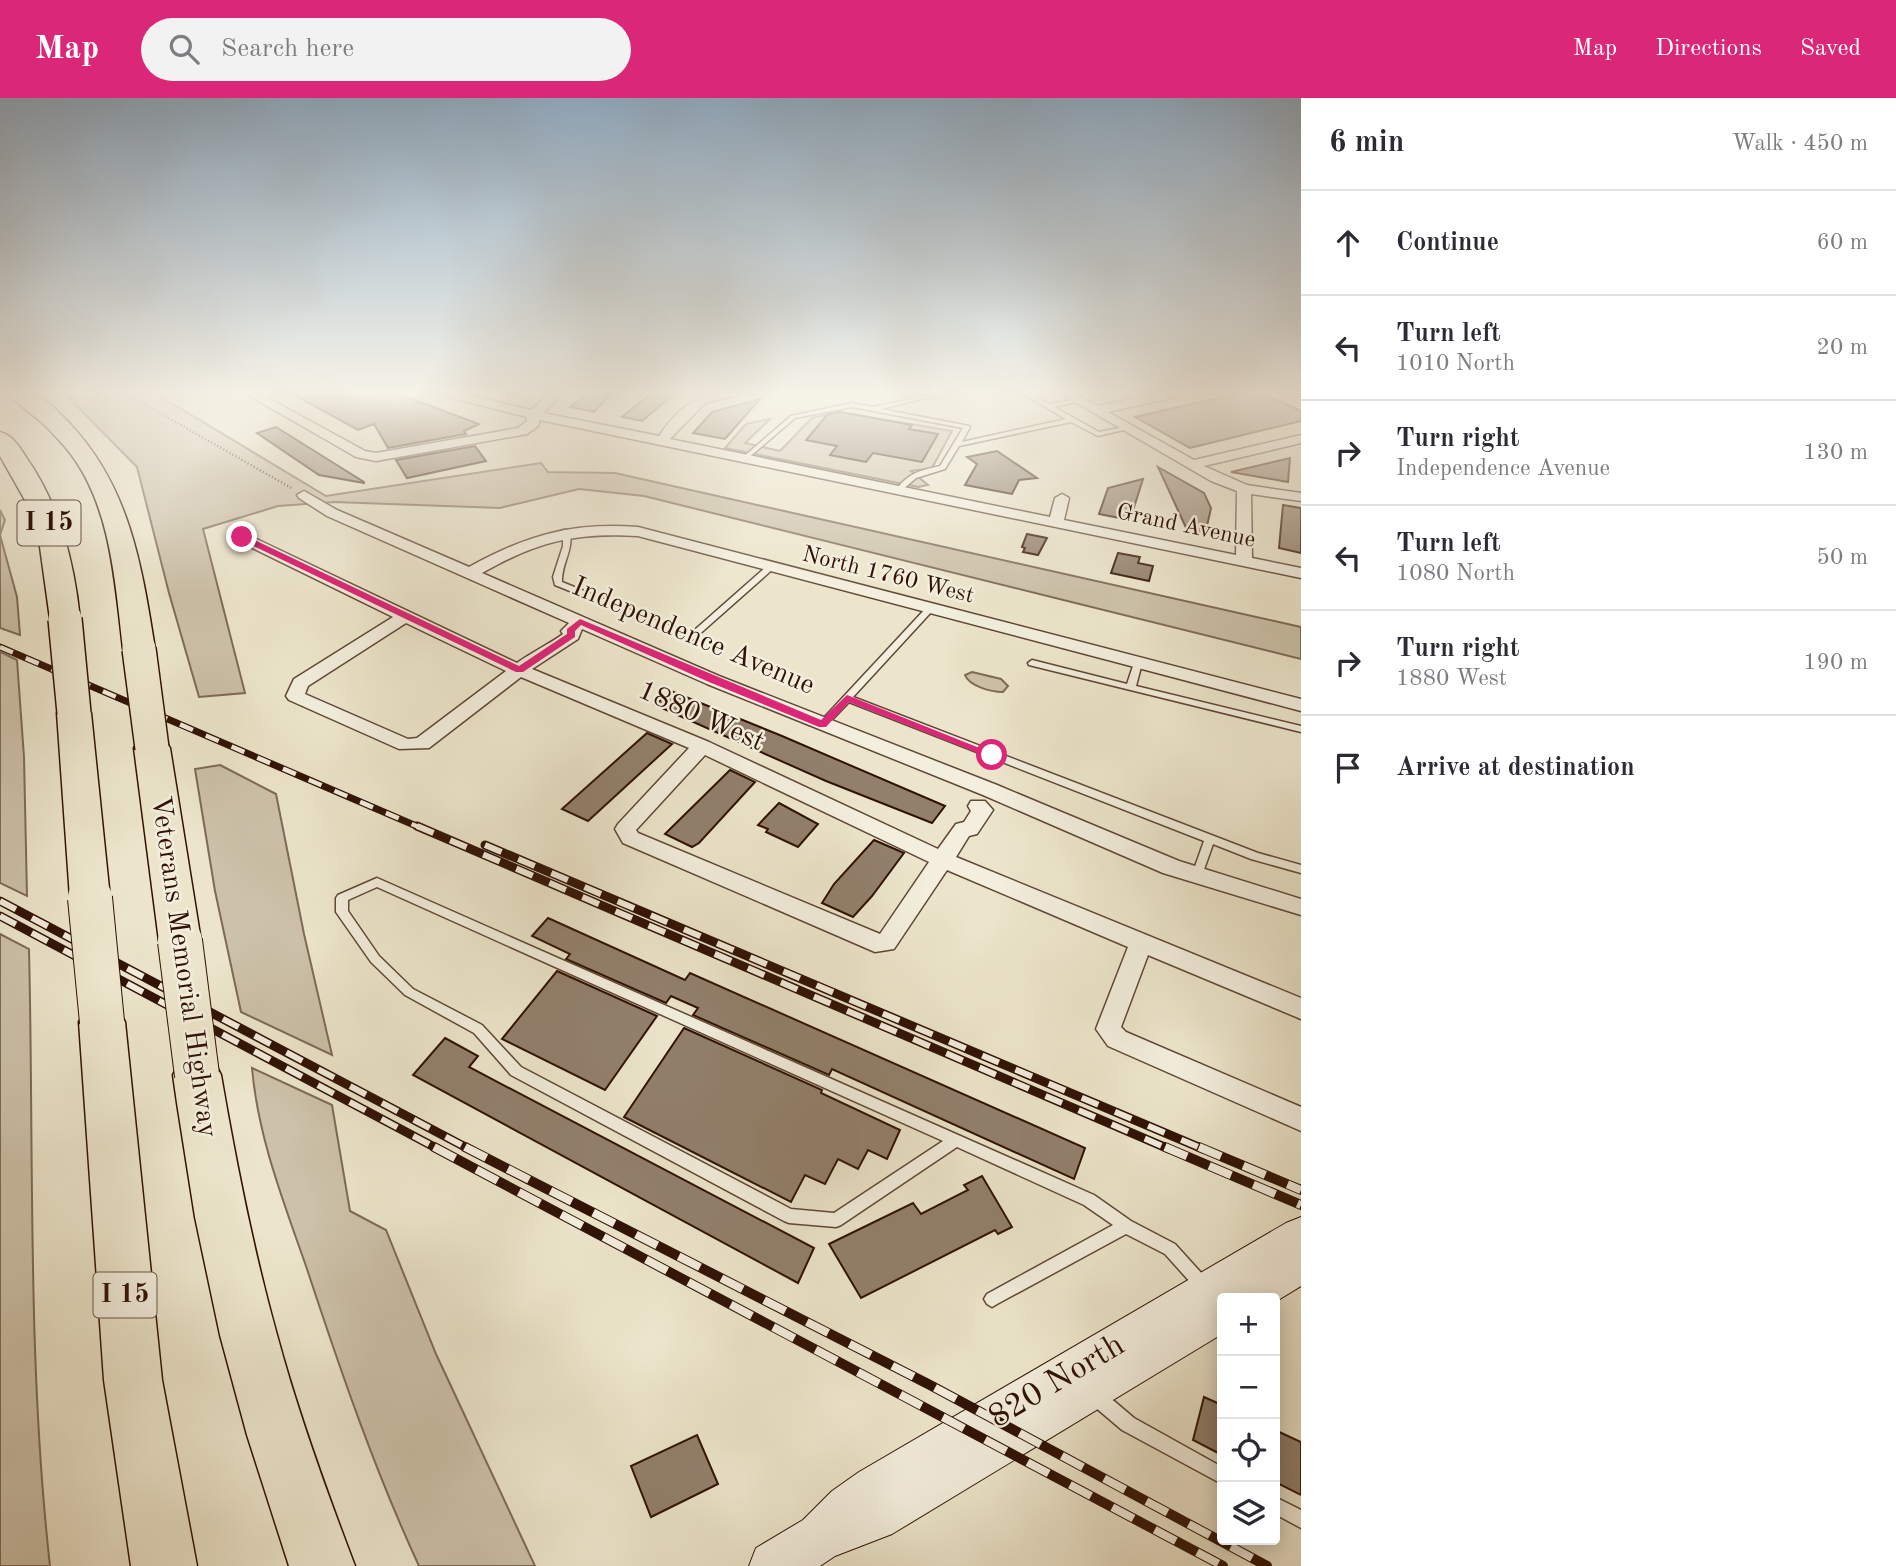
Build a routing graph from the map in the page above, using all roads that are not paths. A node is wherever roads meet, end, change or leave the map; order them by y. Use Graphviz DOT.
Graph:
graph roads {
  1 [pos="16,461"];
  2 [pos="89,461"];
  3 [pos="758,461"];
  4 [pos="947,461"];
  5 [pos="1187,461"];
  6 [pos="1208,461"];
  7 [pos="1193,464"];
  8 [pos="901,489"];
  9 [pos="1244,489"];
  10 [pos="304,495"];
  11 [pos="1301,496"];
  12 [pos="1062,498"];
  13 [pos="1056,521"];
  14 [pos="566,533"];
  15 [pos="242,537"];
  16 [pos="1244,561"];
  17 [pos="770,568"];
  18 [pos="1301,573"];
  19 [pos="469,574"];
  20 [pos="930,609"];
  21 [pos="406,616"];
  22 [pos="575,626"];
  23 [pos="1032,663"];
  24 [pos="1138,663"];
  25 [pos="519,670"];
  26 [pos="1131,687"];
  27 [pos="847,698"];
  28 [pos="1301,705"];
  29 [pos="823,724"];
  30 [pos="1301,729"];
  31 [pos="702,747"];
  32 [pos="984,798"];
  33 [pos="1210,839"];
  34 [pos="943,860"];
  35 [pos="1301,869"];
  36 [pos="1197,875"];
  37 [pos="1301,907"];
  38 [pos="1141,942"];
  39 [pos="1301,1009"];
  40 [pos="1301,1119"];
  41 [pos="956,1141"];
  42 [pos="1126,1226"];
  43 [pos="1301,1237"];
  44 [pos="1301,1263"];
  45 [pos="1235,1293"];
  46 [pos="1242,1293"];
  47 [pos="1217,1295"];
  48 [pos="992,1299"];
  49 [pos="1217,1306"];
  50 [pos="1217,1307"];
  51 [pos="1090,1390"];
  52 [pos="1217,1473"];
  53 [pos="1280,1508"];
  54 [pos="1301,1519"];
  55 [pos="820,1537"];
  56 [pos="164,1566"];
  57 [pos="322,1566"];
  58 [pos="774,1566"];
  1 -- 56 [label="highway, I 15, bridge"];
  2 -- 57 [label="highway, Veterans Memorial Highway / I 15, bridge"];
  3 -- 8 [label="street, Grand Avenue"];
  4 -- 8 [label="lane"];
  5 -- 7 [label="street"];
  6 -- 7 [label="street"];
  7 -- 9 [label="street"];
  8 -- 13 [label="street, Grand Avenue"];
  9 -- 11 [label="street"];
  9 -- 16 [label="street"];
  10 -- 19 [label="street, Independence Avenue"];
  12 -- 13 [label="street"];
  13 -- 16 [label="street, Grand Avenue"];
  14 -- 17 [label="street, North 1760 West"];
  14 -- 17 [label="lane"];
  14 -- 19 [label="street, North 1760 West"];
  15 -- 21 [label="street, 1880 West"];
  16 -- 18 [label="street, Grand Avenue"];
  17 -- 20 [label="street, North 1760 West"];
  19 -- 22 [label="street, Independence Avenue"];
  20 -- 24 [label="street, North 1760 West"];
  20 -- 27 [label="lane"];
  21 -- 25 [label="street, 1880 West"];
  21 -- 25 [label="street"];
  22 -- 25 [label="street"];
  22 -- 29 [label="street, Independence Avenue"];
  23 -- 26 [label="lane"];
  24 -- 26 [label="lane"];
  24 -- 28 [label="street, North 1760 West"];
  25 -- 31 [label="street, 1880 West"];
  26 -- 30 [label="lane"];
  27 -- 29 [label="lane"];
  27 -- 33 [label="lane"];
  29 -- 32 [label="street, Independence Avenue"];
  31 -- 34 [label="street, 1880 West"];
  31 -- 34 [label="street"];
  32 -- 34 [label="street"];
  32 -- 36 [label="street, Independence Avenue"];
  33 -- 35 [label="lane"];
  33 -- 36 [label="lane"];
  34 -- 38 [label="street, 1880 West"];
  36 -- 37 [label="street, Independence Avenue"];
  38 -- 39 [label="street, 1880 West"];
  38 -- 40 [label="street"];
  41 -- 41 [label="lane"];
  41 -- 42 [label="lane"];
  42 -- 47 [label="lane"];
  42 -- 48 [label="lane"];
  43 -- 45 [label="main road, 820 North"];
  44 -- 46 [label="main road, 820 North"];
  49 -- 55 [label="main road, 820 North"];
  50 -- 51 [label="main road, 820 North"];
  51 -- 52 [label="lane"];
  51 -- 55 [label="main road, 820 North"];
  53 -- 54 [label="lane"];
  55 -- 58 [label="main road, 820 North"];
}
